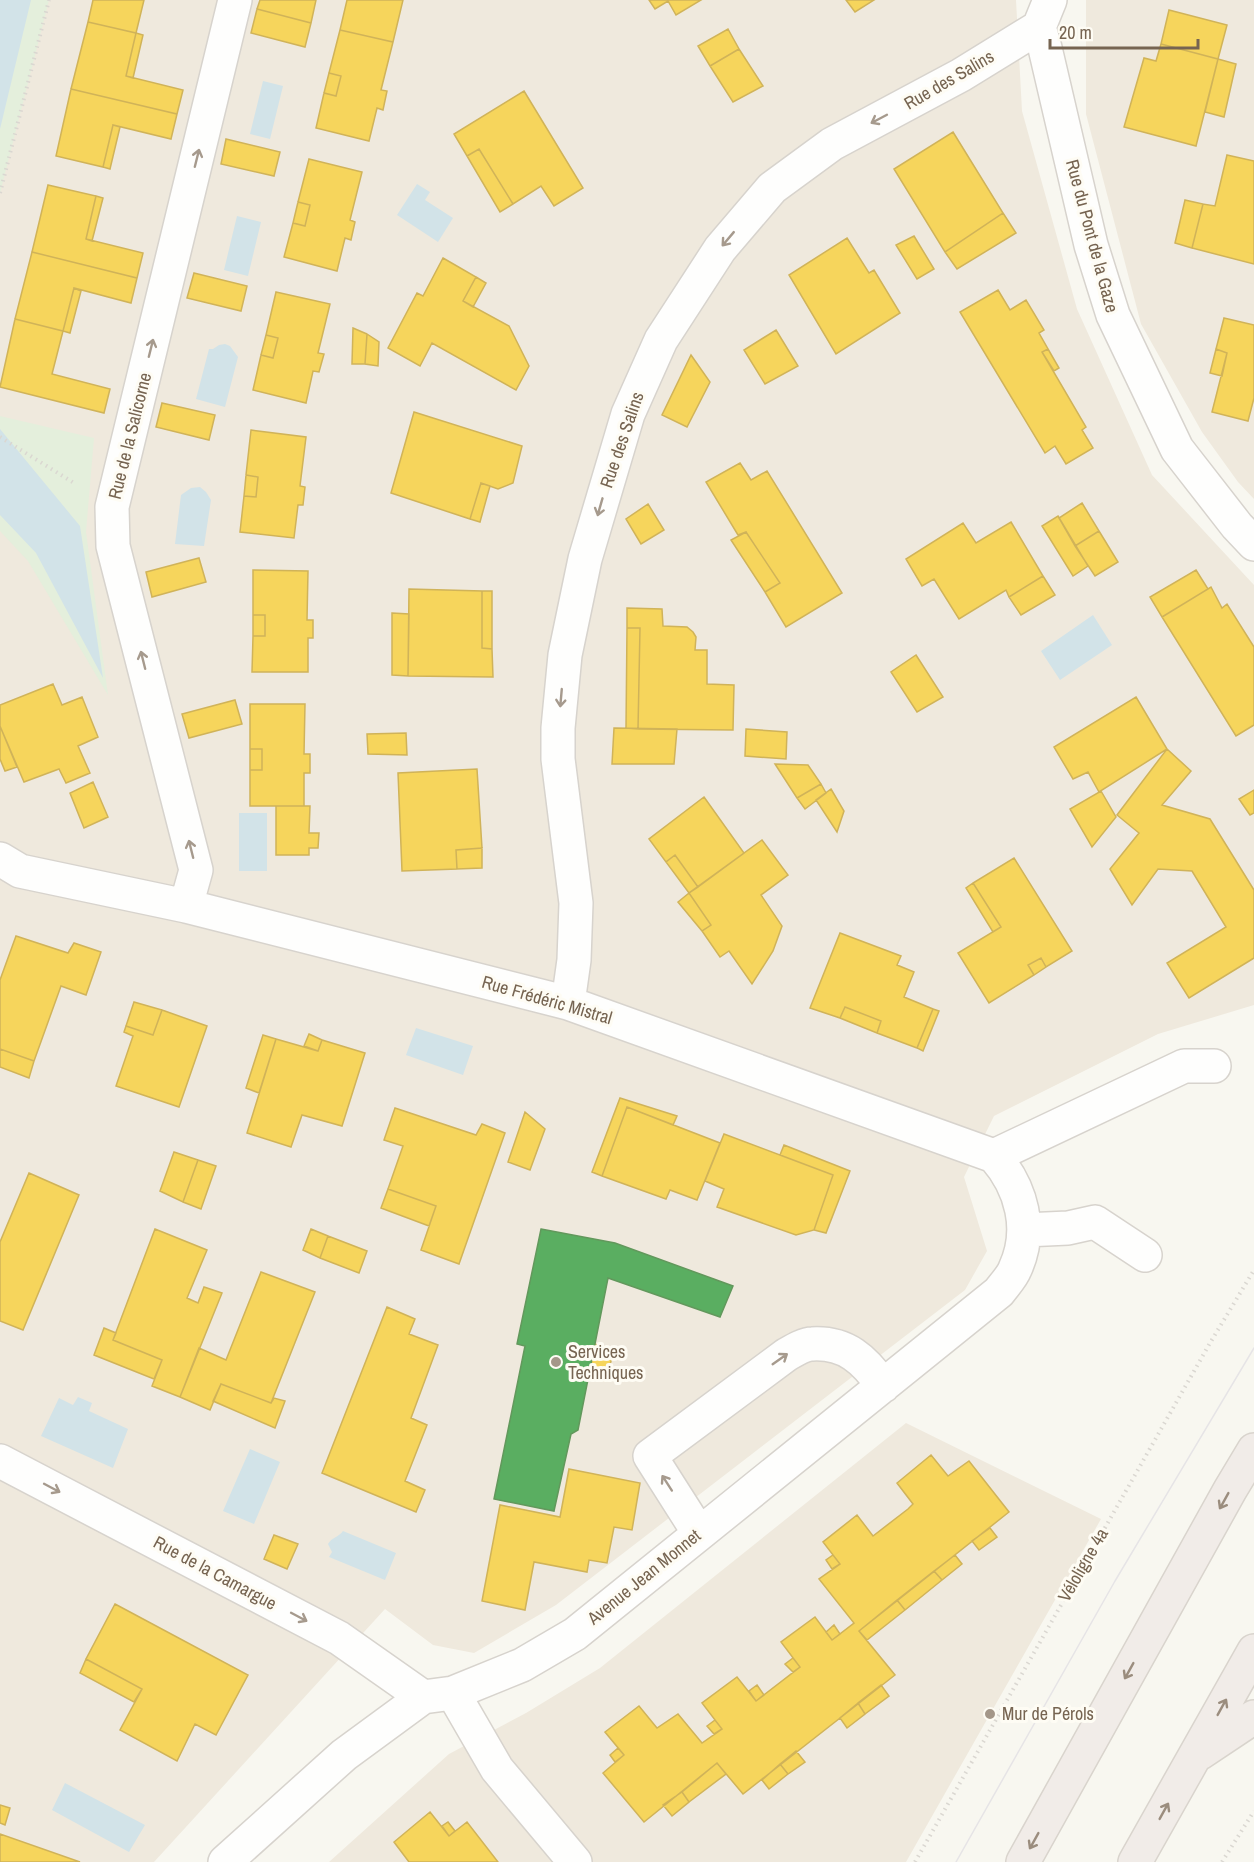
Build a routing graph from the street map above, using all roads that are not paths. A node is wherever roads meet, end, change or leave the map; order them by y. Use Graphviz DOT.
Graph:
graph roads {
  1 [pos="235,0"];
  2 [pos="1045,13"];
  3 [pos="1254,544"];
  4 [pos="0,860"];
  5 [pos="186,906"];
  6 [pos="568,1003"];
  7 [pos="1214,1066"];
  8 [pos="994,1156"];
  9 [pos="1025,1236"];
  10 [pos="1145,1255"];
  11 [pos="883,1386"];
  12 [pos="1254,1450"];
  13 [pos="0,1461"];
  14 [pos="699,1533"];
  15 [pos="1254,1651"];
  16 [pos="438,1695"];
  17 [pos="1254,1717"];
  18 [pos="1194,1758"];
  19 [pos="225,1862"];
  20 [pos="575,1862"];
  21 [pos="1023,1862"];
  22 [pos="1135,1862"];
  5 -- 1 [label="street, Rue de la Salicorne, one-way"];
  2 -- 3 [label="street, Rue du Pont de la Gaze"];
  2 -- 6 [label="street, Rue des Salins, one-way"];
  4 -- 5 [label="street, Rue Frédéric Mistral"];
  5 -- 6 [label="street, Rue Frédéric Mistral"];
  6 -- 8 [label="street, Rue Frédéric Mistral"];
  7 -- 8 [label="street"];
  8 -- 9 [label="street"];
  9 -- 10 [label="street"];
  9 -- 11 [label="street, Avenue Jean Monnet"];
  11 -- 14 [label="street, Avenue Jean Monnet"];
  14 -- 11 [label="street, one-way"];
  12 -- 21 [label="highway, one-way"];
  13 -- 16 [label="street, Rue de la Camargue, one-way"];
  14 -- 16 [label="street, Avenue Jean Monnet"];
  18 -- 15 [label="highway, one-way"];
  16 -- 19 [label="street, Avenue Jean Monnet"];
  16 -- 20 [label="street"];
  17 -- 18 [label="highway"];
  22 -- 18 [label="highway, one-way"];
}
